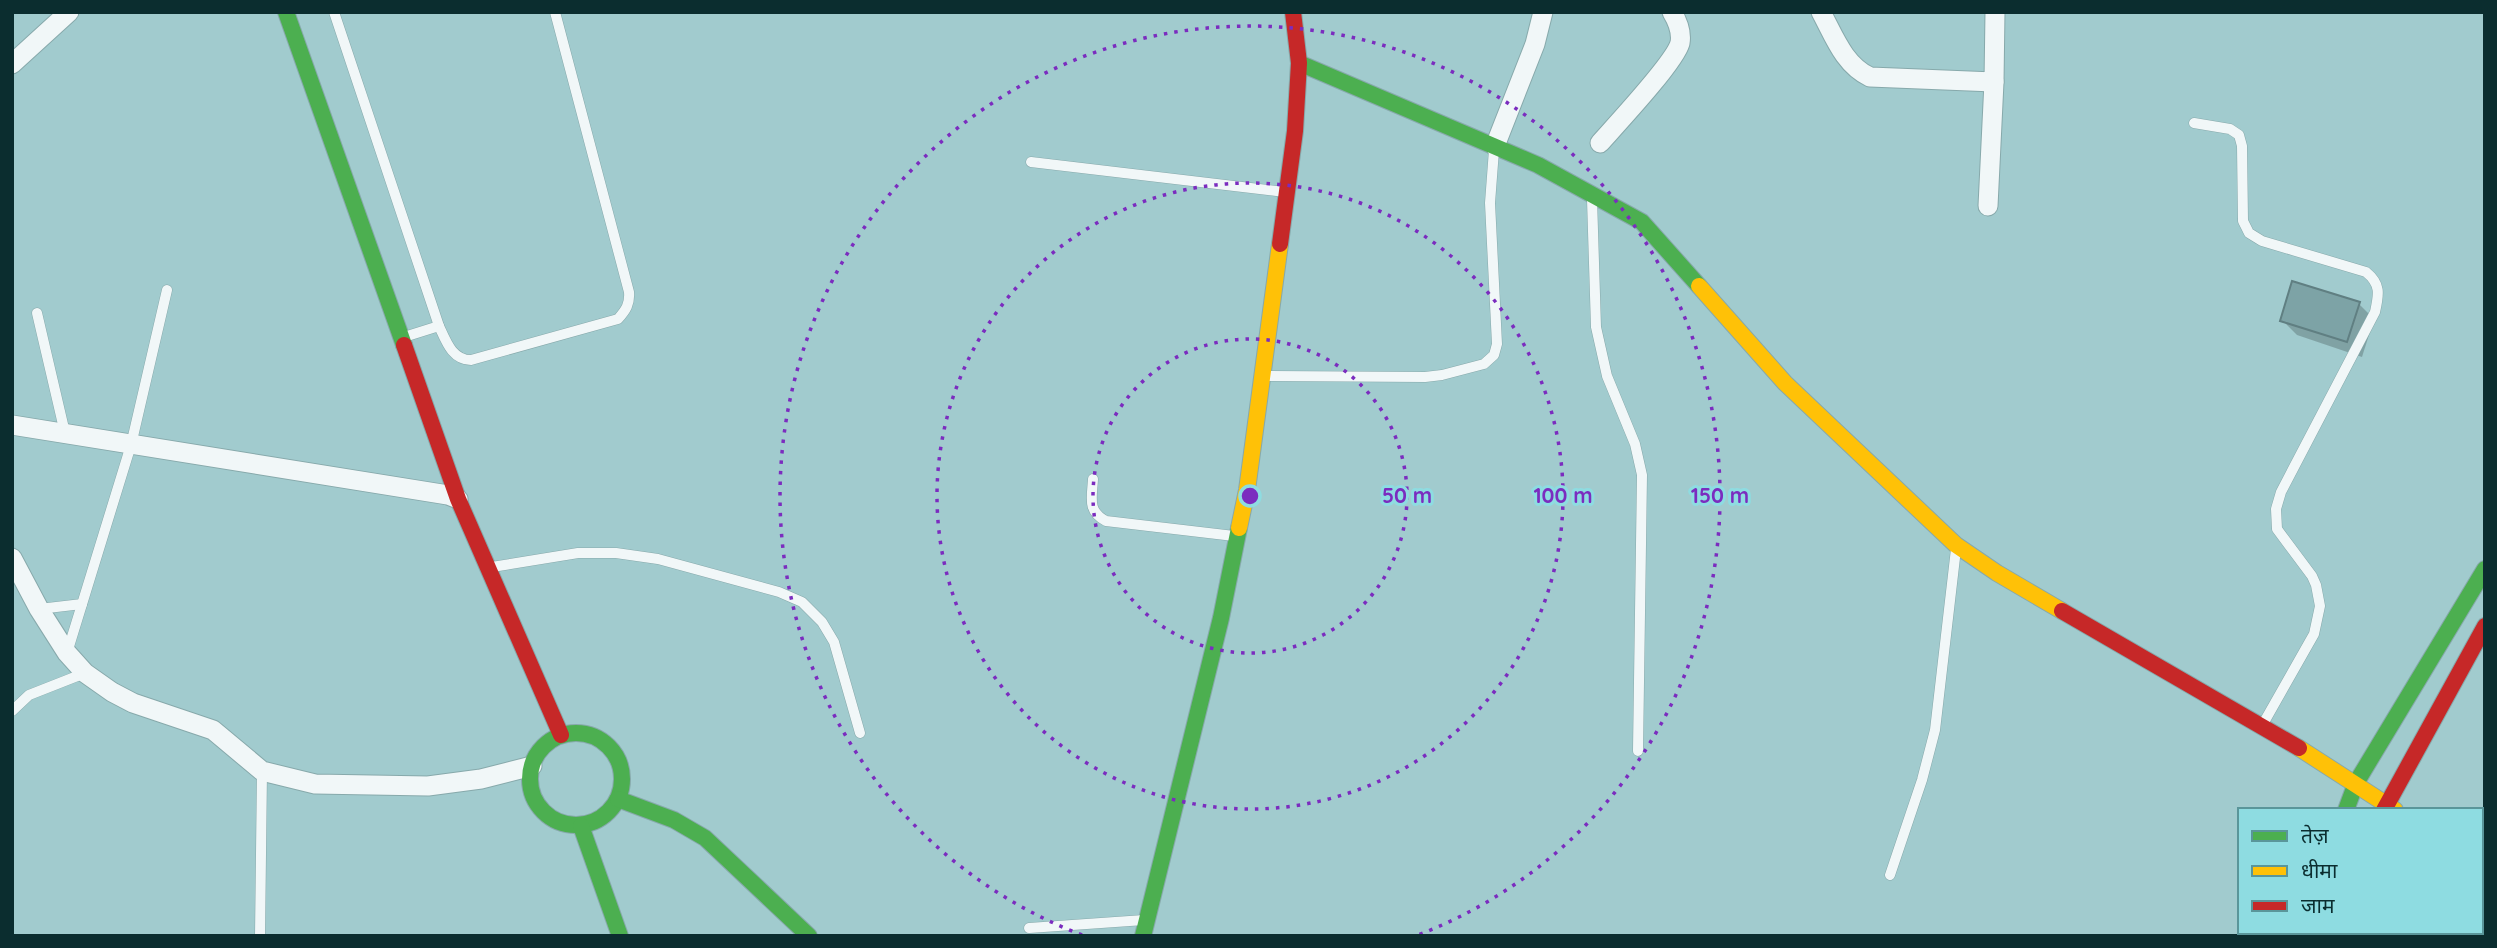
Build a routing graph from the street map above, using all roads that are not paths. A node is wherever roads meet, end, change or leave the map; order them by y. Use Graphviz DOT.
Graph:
graph roads {
  1 [pos="68,12"];
  2 [pos="286,12"];
  3 [pos="334,12"];
  4 [pos="555,12"];
  5 [pos="1293,12"];
  6 [pos="1543,12"];
  7 [pos="1672,12"];
  8 [pos="1821,12"];
  9 [pos="1995,12"];
  10 [pos="1299,63"];
  11 [pos="12,64"];
  12 [pos="1994,82"];
  13 [pos="2194,123"];
  14 [pos="1601,143"];
  15 [pos="1495,146"];
  16 [pos="1031,162"];
  17 [pos="1287,192"];
  18 [pos="1592,195"];
  19 [pos="1988,206"];
  20 [pos="167,290"];
  21 [pos="37,313"];
  22 [pos="439,326"];
  23 [pos="401,338"];
  24 [pos="1262,376"];
  25 [pos="12,425"];
  26 [pos="65,433"];
  27 [pos="131,444"];
  28 [pos="1093,480"];
  29 [pos="457,499"];
  30 [pos="1238,537"];
  31 [pos="1956,545"];
  32 [pos="12,558"];
  33 [pos="487,567"];
  34 [pos="2485,569"];
  35 [pos="82,604"];
  36 [pos="40,609"];
  37 [pos="2485,626"];
  38 [pos="67,653"];
  39 [pos="85,673"];
  40 [pos="12,711"];
  41 [pos="2262,726"];
  42 [pos="860,733"];
  43 [pos="561,735"];
  44 [pos="1638,751"];
  45 [pos="532,766"];
  46 [pos="262,771"];
  47 [pos="2356,783"];
  48 [pos="618,799"];
  49 [pos="2347,808"];
  50 [pos="2388,808"];
  51 [pos="581,826"];
  52 [pos="1890,875"];
  53 [pos="1029,928"];
  54 [pos="1145,928"];
  55 [pos="260,936"];
  56 [pos="620,936"];
  57 [pos="809,936"];
  1 -- 11 [label="street"];
  2 -- 23 [label="street"];
  3 -- 22 [label="lane"];
  4 -- 22 [label="lane"];
  5 -- 10 [label="street"];
  6 -- 15 [label="street"];
  7 -- 14 [label="street"];
  8 -- 12 [label="street"];
  9 -- 12 [label="street"];
  10 -- 15 [label="street"];
  10 -- 17 [label="street"];
  12 -- 19 [label="street"];
  13 -- 41 [label="lane"];
  15 -- 18 [label="street"];
  15 -- 24 [label="lane"];
  16 -- 17 [label="lane"];
  17 -- 24 [label="street"];
  18 -- 31 [label="street"];
  18 -- 44 [label="lane"];
  20 -- 27 [label="lane"];
  21 -- 26 [label="lane"];
  22 -- 23 [label="lane"];
  23 -- 29 [label="street"];
  24 -- 30 [label="street"];
  25 -- 26 [label="street"];
  26 -- 27 [label="street"];
  27 -- 29 [label="street"];
  27 -- 35 [label="lane"];
  28 -- 30 [label="lane"];
  29 -- 33 [label="street"];
  30 -- 54 [label="street"];
  31 -- 41 [label="street"];
  31 -- 52 [label="lane"];
  32 -- 36 [label="street"];
  33 -- 42 [label="lane"];
  33 -- 43 [label="street"];
  34 -- 47 [label="street"];
  35 -- 36 [label="lane"];
  35 -- 38 [label="lane"];
  36 -- 38 [label="street"];
  37 -- 50 [label="street"];
  38 -- 39 [label="street"];
  39 -- 40 [label="lane"];
  39 -- 46 [label="street"];
  41 -- 47 [label="street"];
  43 -- 45 [label="street"];
  43 -- 48 [label="street"];
  45 -- 46 [label="street"];
  45 -- 51 [label="street"];
  46 -- 55 [label="lane"];
  47 -- 49 [label="street"];
  47 -- 50 [label="street"];
  48 -- 51 [label="street"];
  48 -- 57 [label="street"];
  51 -- 56 [label="street"];
  53 -- 54 [label="lane"];
}
